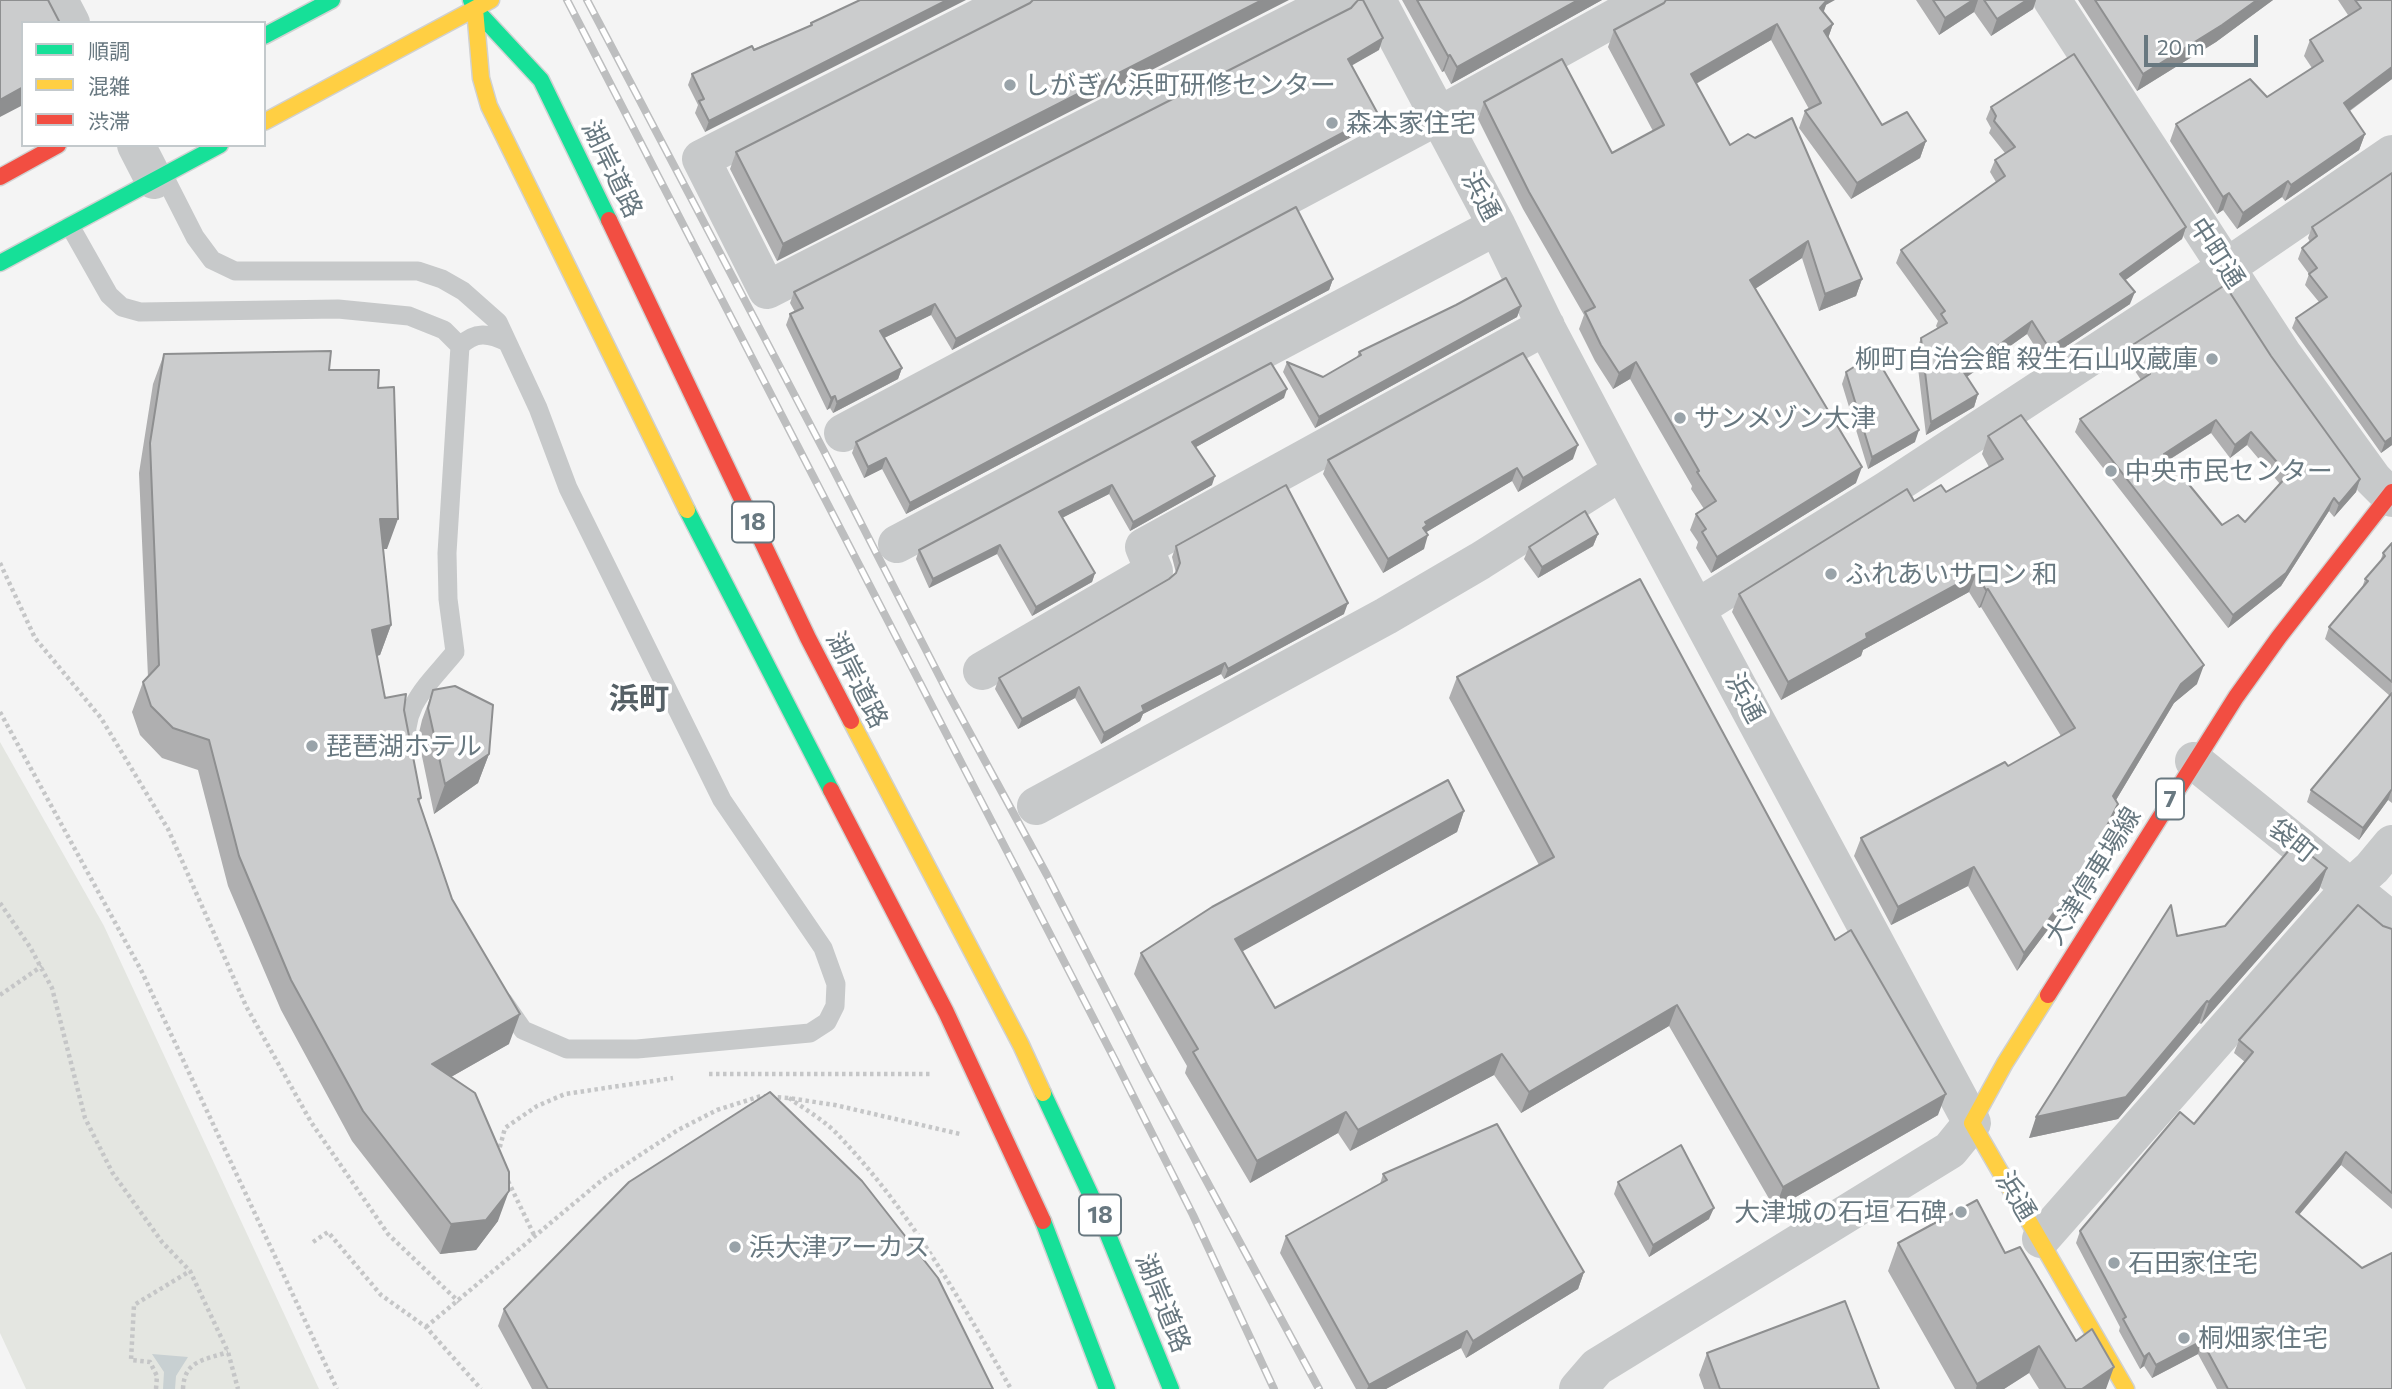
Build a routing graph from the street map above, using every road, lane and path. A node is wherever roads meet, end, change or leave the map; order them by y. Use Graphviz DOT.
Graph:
graph roads {
  1 [pos="59,0"];
  2 [pos="332,0"];
  3 [pos="491,0"];
  4 [pos="1014,0"];
  5 [pos="1337,0"];
  6 [pos="1377,0"];
  7 [pos="1647,0"];
  8 [pos="2052,0"];
  9 [pos="473,4"];
  10 [pos="70,21"];
  11 [pos="266,35"];
  12 [pos="1438,116"];
  13 [pos="266,121"];
  14 [pos="54,147"];
  15 [pos="137,147"];
  16 [pos="216,147"];
  17 [pos="2392,154"];
  18 [pos="0,177"];
  19 [pos="159,178"];
  20 [pos="70,226"];
  21 [pos="1497,226"];
  22 [pos="0,263"];
  23 [pos="2227,267"];
  24 [pos="1546,326"];
  25 [pos="507,342"];
  26 [pos="460,346"];
  27 [pos="843,433"];
  28 [pos="1622,471"];
  29 [pos="2391,495"];
  30 [pos="897,544"];
  31 [pos="0,563"];
  32 [pos="1697,608"];
  33 [pos="982,671"];
  34 [pos="0,712"];
  35 [pos="2194,761"];
  36 [pos="413,775"];
  37 [pos="1036,806"];
  38 [pos="2392,844"];
  39 [pos="2351,887"];
  40 [pos="0,904"];
  41 [pos="2392,921"];
  42 [pos="42,967"];
  43 [pos="489,981"];
  44 [pos="0,995"];
  45 [pos="934,1074"];
  46 [pos="696,1076"];
  47 [pos="684,1077"];
  48 [pos="788,1098"];
  49 [pos="1972,1123"];
  50 [pos="960,1135"];
  51 [pos="498,1156"];
  52 [pos="507,1179"];
  53 [pos="535,1237"];
  54 [pos="2041,1239"];
  55 [pos="313,1242"];
  56 [pos="190,1271"];
  57 [pos="459,1302"];
  58 [pos="426,1327"];
  59 [pos="228,1352"];
  60 [pos="156,1389"];
  61 [pos="183,1389"];
  62 [pos="238,1389"];
  63 [pos="337,1389"];
  64 [pos="481,1389"];
  65 [pos="1011,1389"];
  66 [pos="1107,1389"];
  67 [pos="1171,1389"];
  68 [pos="1578,1389"];
  69 [pos="2126,1389"];
  1 -- 10 [label="street"];
  2 -- 11 [label="main road"];
  3 -- 9 [label="main road"];
  4 -- 5 [label="street"];
  6 -- 12 [label="street, 浜通"];
  7 -- 12 [label="street"];
  8 -- 23 [label="street, 中町通"];
  9 -- 13 [label="main road"];
  9 -- 66 [label="main road, 18"];
  9 -- 67 [label="main road, 湖岸道路 / 18"];
  12 -- 21 [label="street, 浜通"];
  12 -- 27 [label="street"];
  14 -- 18 [label="main road"];
  15 -- 19 [label="street"];
  16 -- 19 [label="main road"];
  17 -- 23 [label="street"];
  19 -- 20 [label="main road"];
  19 -- 25 [label="lane"];
  20 -- 22 [label="main road"];
  20 -- 26 [label="lane"];
  21 -- 24 [label="street, 浜通"];
  21 -- 30 [label="street"];
  23 -- 29 [label="street, 中町通"];
  23 -- 32 [label="street"];
  24 -- 28 [label="street, 浜通"];
  24 -- 33 [label="street"];
  25 -- 26 [label="lane"];
  25 -- 43 [label="lane"];
  26 -- 36 [label="lane"];
  28 -- 32 [label="street, 浜通"];
  28 -- 37 [label="street"];
  29 -- 35 [label="main road, 大津停車場線 / 7"];
  31 -- 57 [label="path"];
  32 -- 49 [label="street, 浜通"];
  34 -- 63 [label="path"];
  35 -- 39 [label="street, 袋町"];
  35 -- 49 [label="main road, 大津停車場線 / 7"];
  38 -- 39 [label="street"];
  39 -- 41 [label="street, 袋町"];
  39 -- 54 [label="street"];
  40 -- 42 [label="path"];
  42 -- 44 [label="path"];
  42 -- 56 [label="path"];
  45 -- 46 [label="path"];
  47 -- 51 [label="path"];
  48 -- 50 [label="path"];
  48 -- 53 [label="path"];
  48 -- 65 [label="path"];
  49 -- 54 [label="main road, 浜通"];
  49 -- 68 [label="street"];
  52 -- 53 [label="path"];
  53 -- 57 [label="path"];
  54 -- 69 [label="main road, 浜通"];
  55 -- 58 [label="path"];
  56 -- 59 [label="path"];
  56 -- 60 [label="path"];
  57 -- 58 [label="path"];
  58 -- 64 [label="path"];
  59 -- 61 [label="path"];
  59 -- 62 [label="path"];
}
